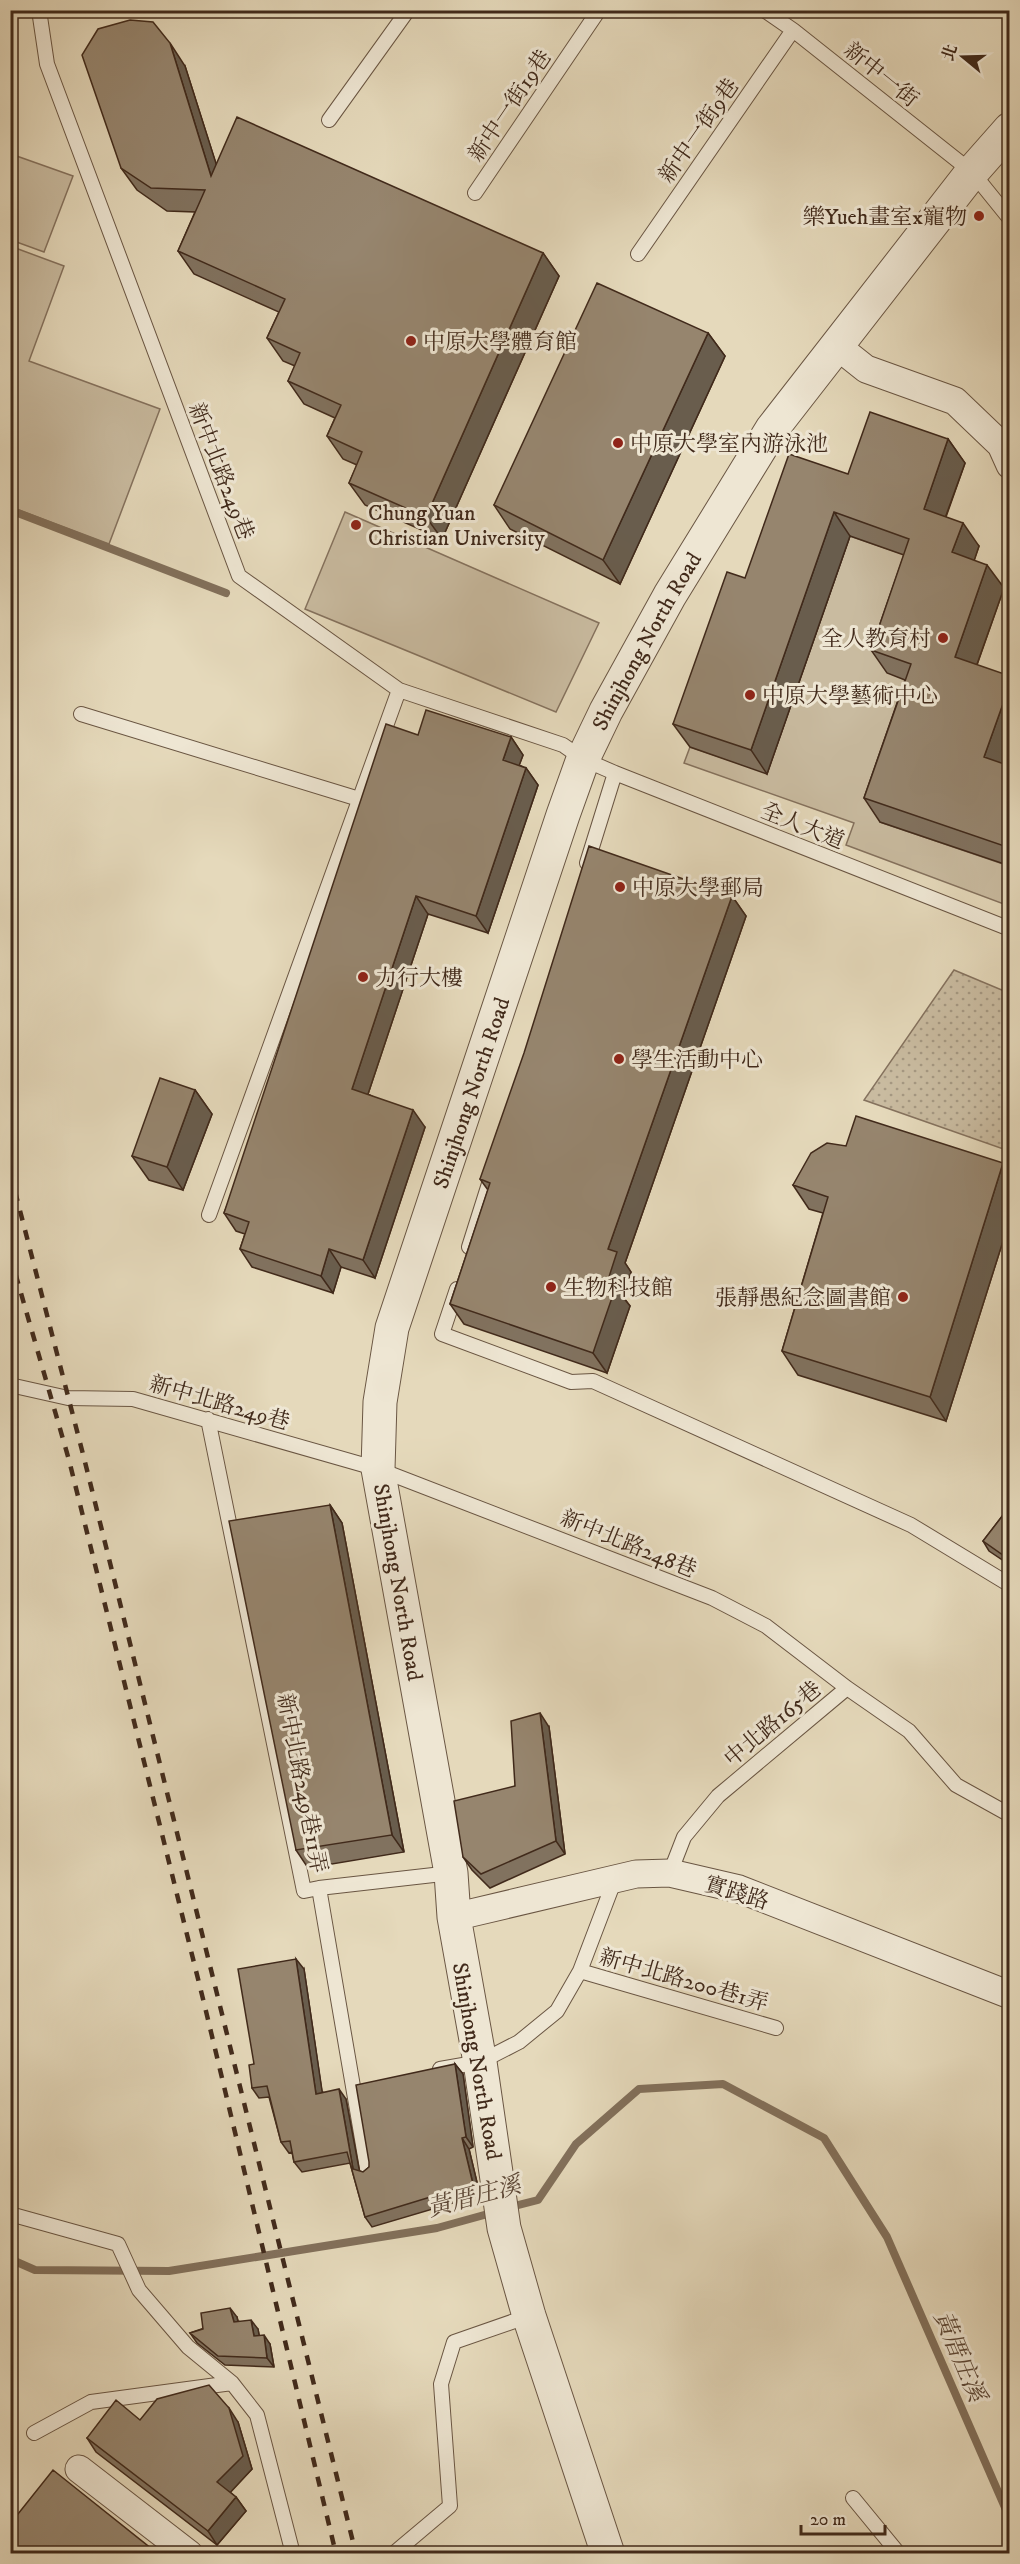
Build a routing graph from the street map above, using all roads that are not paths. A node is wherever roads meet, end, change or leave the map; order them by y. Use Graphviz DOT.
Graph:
graph roads {
  1 [pos="39,10"];
  2 [pos="408,10"];
  3 [pos="599,10"];
  4 [pos="764,10"];
  5 [pos="782,15"];
  6 [pos="793,30"];
  7 [pos="329,120"];
  8 [pos="1010,129"];
  9 [pos="972,172"];
  10 [pos="475,193"];
  11 [pos="1010,219"];
  12 [pos="638,254"];
  13 [pos="837,346"];
  14 [pos="1010,465"];
  15 [pos="399,690"];
  16 [pos="81,714"];
  17 [pos="583,759"];
  18 [pos="615,773"];
  19 [pos="359,799"];
  20 [pos="585,872"];
  21 [pos="1010,929"];
  22 [pos="498,1154"];
  23 [pos="209,1215"];
  24 [pos="467,1255"];
  25 [pos="460,1278"];
  26 [pos="10,1384"];
  27 [pos="208,1419"];
  28 [pos="378,1468"];
  29 [pos="1010,1585"];
  30 [pos="847,1688"];
  31 [pos="1010,1815"];
  32 [pos="451,1873"];
  33 [pos="670,1873"];
  34 [pos="615,1879"];
  35 [pos="319,1888"];
  36 [pos="454,1917"];
  37 [pos="580,1971"];
  38 [pos="1010,1995"];
  39 [pos="776,2028"];
  40 [pos="480,2062"];
  41 [pos="422,2073"];
  42 [pos="368,2174"];
  43 [pos="10,2214"];
  44 [pos="529,2316"];
  45 [pos="232,2383"];
  46 [pos="34,2433"];
  47 [pos="79,2469"];
  48 [pos="853,2498"];
  49 [pos="189,2553"];
  50 [pos="293,2553"];
  51 [pos="393,2553"];
  52 [pos="608,2553"];
  53 [pos="898,2553"];
  1 -- 15 [label="lane, 新中北路249巷"];
  2 -- 7 [label="lane"];
  3 -- 10 [label="lane, 新中一街19巷"];
  4 -- 5 [label="lane, 新中一街"];
  5 -- 6 [label="lane, 新中一街"];
  6 -- 9 [label="lane, 新中一街"];
  6 -- 12 [label="lane, 新中一街9巷"];
  8 -- 9 [label="street, Shinjhong North Road"];
  9 -- 11 [label="lane, 新中一街"];
  9 -- 13 [label="street, Shinjhong North Road"];
  13 -- 14 [label="street"];
  13 -- 17 [label="street, Shinjhong North Road"];
  15 -- 17 [label="lane, 新中北路249巷"];
  15 -- 19 [label="lane"];
  16 -- 19 [label="lane"];
  17 -- 18 [label="lane, 全人大道"];
  17 -- 28 [label="street, Shinjhong North Road"];
  18 -- 20 [label="lane"];
  18 -- 21 [label="lane, 全人大道"];
  19 -- 23 [label="lane"];
  22 -- 24 [label="lane"];
  25 -- 29 [label="lane"];
  26 -- 27 [label="lane, 新中北路249巷"];
  27 -- 28 [label="lane, 新中北路249巷"];
  27 -- 35 [label="lane, 新中北路249巷11弄"];
  28 -- 30 [label="lane, 新中北路248巷"];
  28 -- 32 [label="street, Shinjhong North Road"];
  30 -- 31 [label="lane, 中北路165巷"];
  30 -- 33 [label="lane, 中北路165巷"];
  32 -- 35 [label="lane"];
  32 -- 36 [label="street, Shinjhong North Road"];
  33 -- 34 [label="street, 實踐路"];
  33 -- 38 [label="street, 實踐路"];
  34 -- 36 [label="street, 實踐路"];
  34 -- 37 [label="lane"];
  35 -- 42 [label="lane, 新中北路249巷11弄"];
  36 -- 40 [label="street, Shinjhong North Road"];
  37 -- 39 [label="lane, 新中北路200巷1弄"];
  37 -- 40 [label="lane"];
  40 -- 41 [label="lane"];
  40 -- 44 [label="street, Shinjhong North Road"];
  43 -- 45 [label="lane"];
  44 -- 51 [label="lane"];
  44 -- 52 [label="street"];
  45 -- 46 [label="lane"];
  45 -- 50 [label="lane"];
  47 -- 49 [label="street"];
  48 -- 53 [label="lane"];
}
